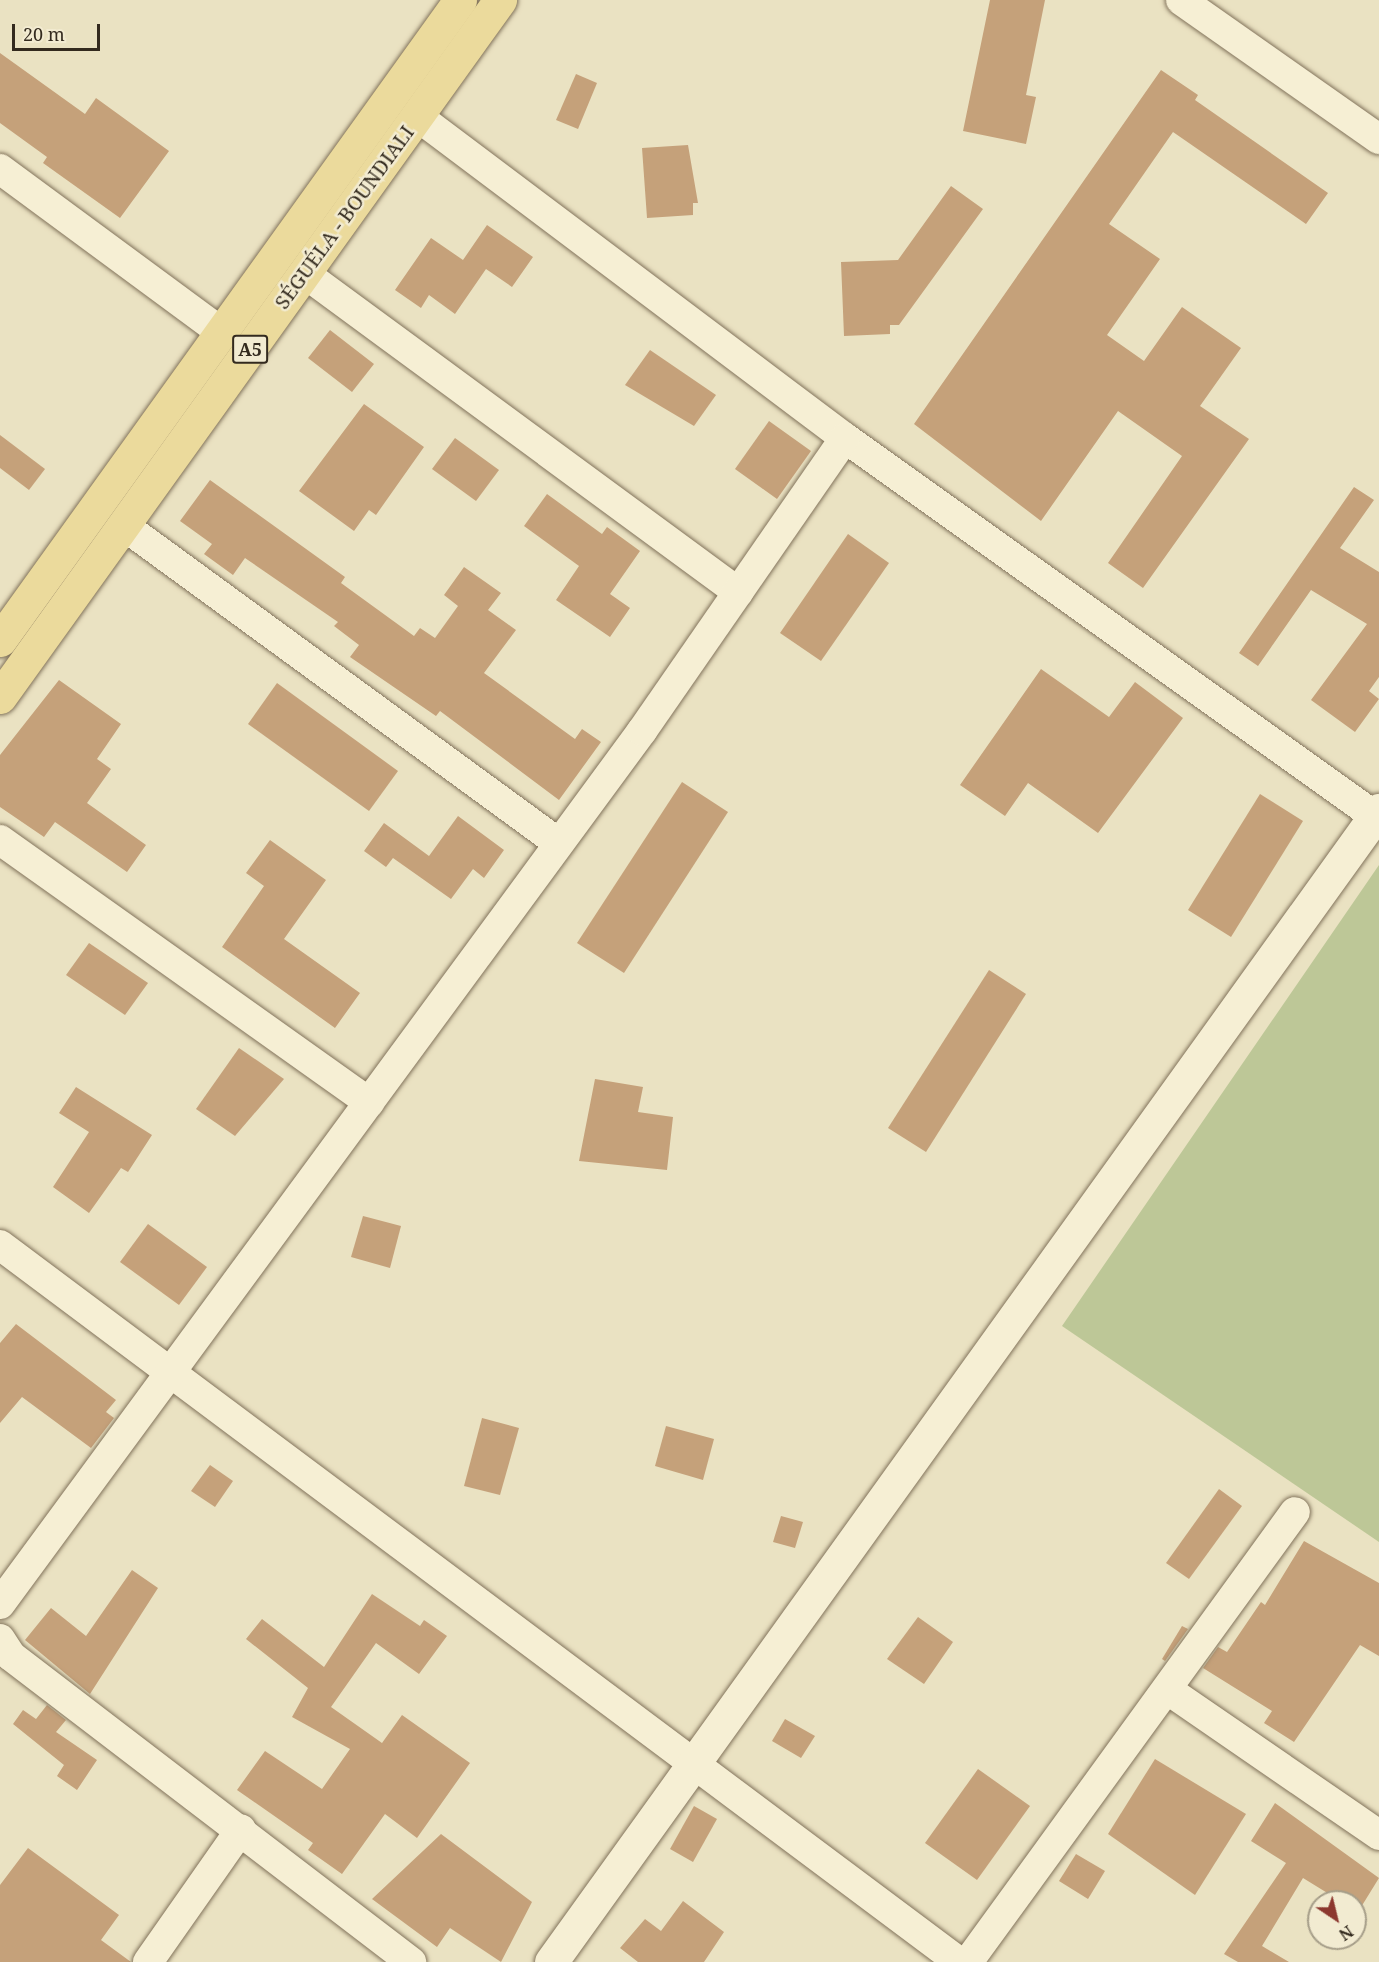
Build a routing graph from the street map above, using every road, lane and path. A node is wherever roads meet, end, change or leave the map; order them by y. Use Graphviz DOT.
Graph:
graph roads {
  1 [pos="460,0"];
  2 [pos="500,0"];
  3 [pos="1181,0"];
  4 [pos="417,116"];
  5 [pos="1379,139"];
  6 [pos="0,169"];
  7 [pos="304,273"];
  8 [pos="220,332"];
  9 [pos="845,438"];
  10 [pos="123,525"];
  11 [pos="738,592"];
  12 [pos="0,640"];
  13 [pos="0,697"];
  14 [pos="1378,815"];
  15 [pos="0,840"];
  16 [pos="557,842"];
  17 [pos="369,1101"];
  18 [pos="0,1245"];
  19 [pos="170,1377"];
  20 [pos="1295,1512"];
  21 [pos="0,1604"];
  22 [pos="0,1639"];
  23 [pos="1168,1690"];
  24 [pos="695,1766"];
  25 [pos="241,1829"];
  26 [pos="1379,1835"];
  27 [pos="148,1962"];
  28 [pos="411,1962"];
  29 [pos="551,1962"];
  30 [pos="958,1962"];
  31 [pos="968,1962"];
  1 -- 8 [label="main road, SÉGUÉLA - BOUNDIALI / A5"];
  2 -- 4 [label="main road, SÉGUÉLA - BOUNDIALI / A5"];
  3 -- 5 [label="street"];
  4 -- 7 [label="main road, SÉGUÉLA - BOUNDIALI / A5"];
  4 -- 9 [label="street"];
  6 -- 8 [label="street"];
  7 -- 10 [label="main road, SÉGUÉLA - BOUNDIALI / A5"];
  7 -- 11 [label="street"];
  8 -- 12 [label="main road, SÉGUÉLA - BOUNDIALI / A5"];
  9 -- 11 [label="street"];
  9 -- 14 [label="street"];
  10 -- 13 [label="main road, SÉGUÉLA - BOUNDIALI / A5"];
  10 -- 16 [label="street"];
  11 -- 16 [label="street"];
  14 -- 24 [label="street"];
  15 -- 17 [label="street"];
  16 -- 17 [label="street"];
  17 -- 19 [label="street"];
  18 -- 19 [label="street"];
  19 -- 21 [label="street"];
  19 -- 24 [label="street"];
  20 -- 23 [label="street"];
  22 -- 25 [label="street"];
  23 -- 26 [label="street"];
  23 -- 31 [label="street"];
  24 -- 29 [label="street"];
  24 -- 30 [label="street"];
  25 -- 27 [label="street"];
  25 -- 28 [label="street"];
}
